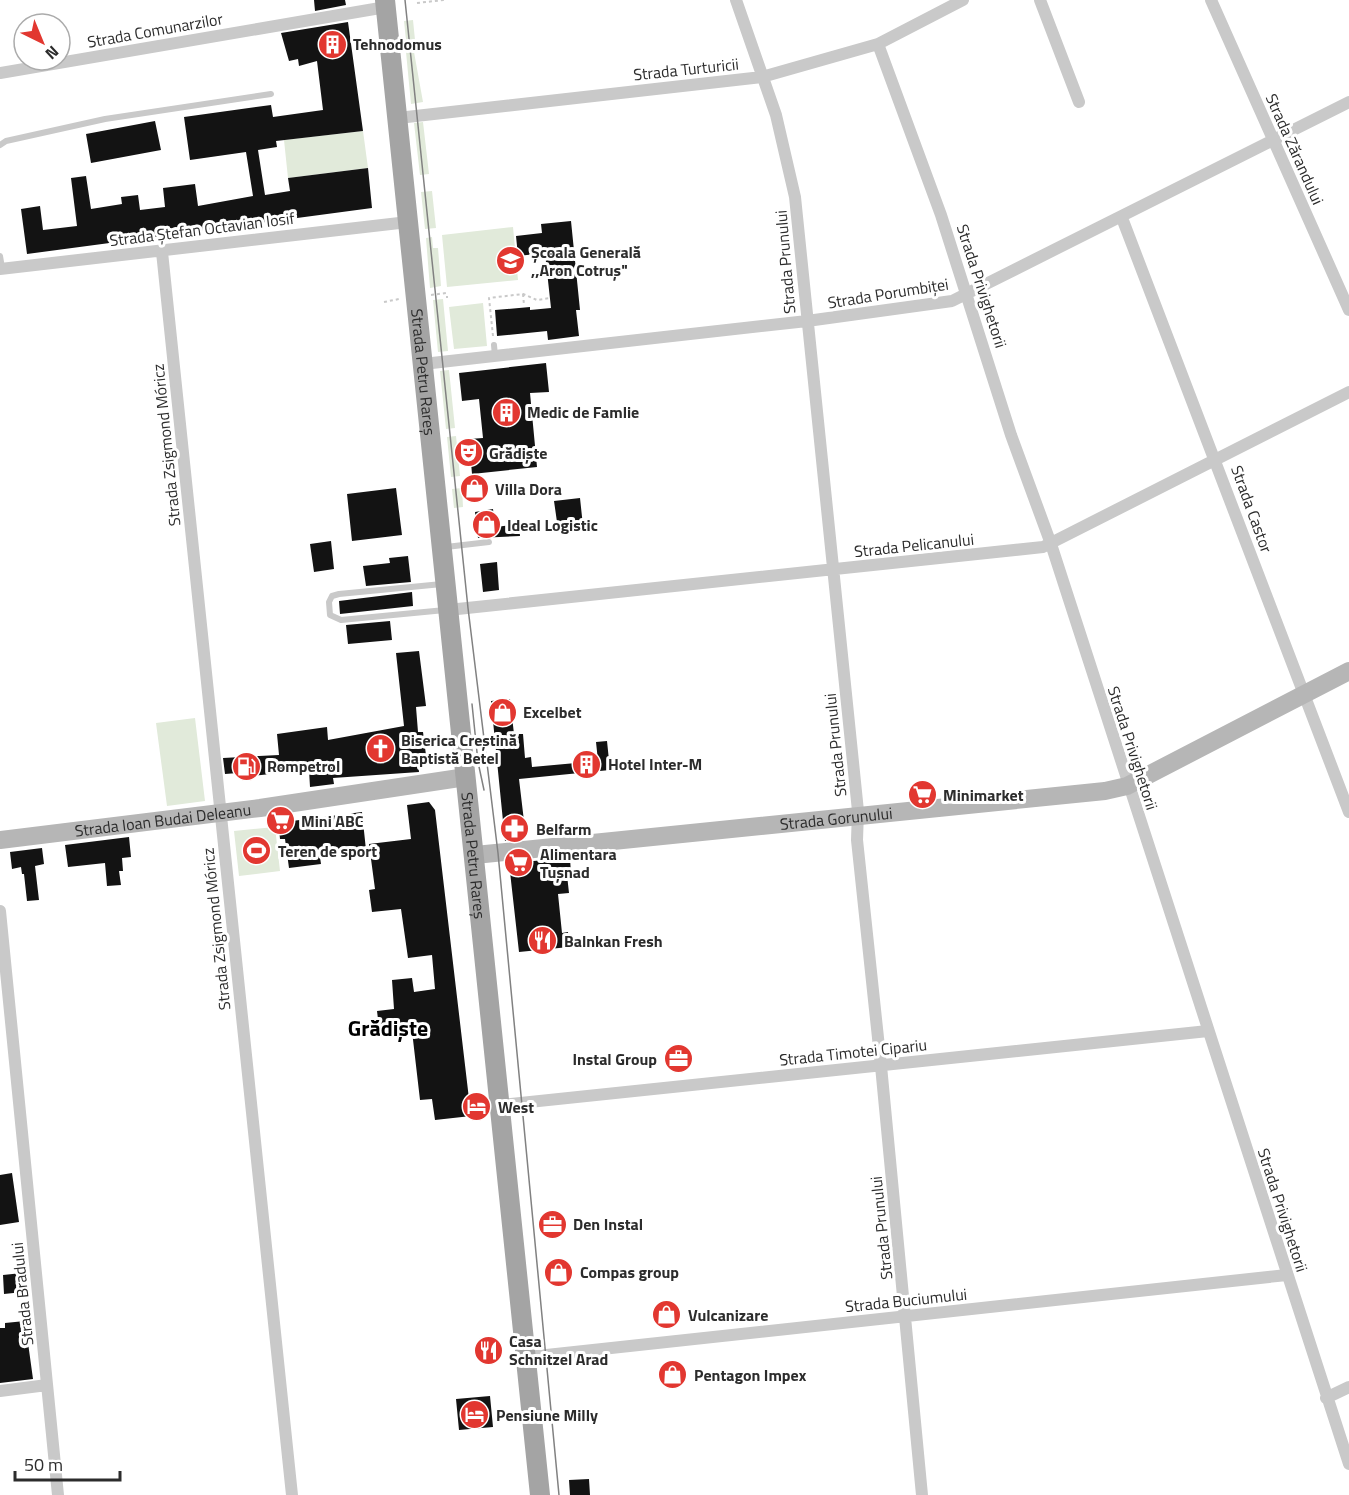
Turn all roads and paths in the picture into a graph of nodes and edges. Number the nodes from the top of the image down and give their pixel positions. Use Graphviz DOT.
graph roads {
  1 [pos="444,0"];
  2 [pos="736,0"];
  3 [pos="963,0"];
  4 [pos="1040,0"];
  5 [pos="1211,0"];
  6 [pos="386,3"];
  7 [pos="417,3"];
  8 [pos="878,44"];
  9 [pos="0,73"];
  10 [pos="762,77"];
  11 [pos="271,94"];
  12 [pos="1079,102"];
  13 [pos="1349,102"];
  14 [pos="398,118"];
  15 [pos="1273,141"];
  16 [pos="0,145"];
  17 [pos="1122,218"];
  18 [pos="408,222"];
  19 [pos="162,252"];
  20 [pos="1,265"];
  21 [pos="523,294"];
  22 [pos="969,295"];
  23 [pos="428,296"];
  24 [pos="447,296"];
  25 [pos="404,298"];
  26 [pos="550,298"];
  27 [pos="384,302"];
  28 [pos="524,305"];
  29 [pos="1349,310"];
  30 [pos="807,321"];
  31 [pos="495,350"];
  32 [pos="423,364"];
  33 [pos="1349,392"];
  34 [pos="1216,461"];
  35 [pos="489,542"];
  36 [pos="1051,544"];
  37 [pos="442,548"];
  38 [pos="832,571"];
  39 [pos="446,583"];
  40 [pos="448,610"];
  41 [pos="1349,671"];
  42 [pos="1304,694"];
  43 [pos="492,760"];
  44 [pos="470,770"];
  45 [pos="1127,786"];
  46 [pos="221,813"];
  47 [pos="1349,813"];
  48 [pos="858,818"];
  49 [pos="0,840"];
  50 [pos="475,855"];
  51 [pos="0,912"];
  52 [pos="1208,1031"];
  53 [pos="881,1066"];
  54 [pos="501,1105"];
  55 [pos="1287,1275"];
  56 [pos="906,1317"];
  57 [pos="528,1357"];
  58 [pos="47,1385"];
  59 [pos="1349,1387"];
  60 [pos="0,1391"];
  61 [pos="1326,1398"];
  62 [pos="1349,1464"];
  63 [pos="58,1495"];
  64 [pos="292,1495"];
  65 [pos="540,1495"];
  66 [pos="922,1495"];
  1 -- 7 [label="path"];
  2 -- 10 [label="street, Strada Prunului"];
  3 -- 8 [label="street, Strada Turturicii"];
  4 -- 12 [label="street"];
  5 -- 15 [label="street, Strada Zărandului"];
  6 -- 9 [label="street, Strada Comunarzilor"];
  6 -- 14 [label="main road, Strada Petru Rareș"];
  8 -- 10 [label="street, Strada Turturicii"];
  8 -- 22 [label="street, Strada Privighetorii"];
  10 -- 14 [label="street, Strada Turturicii"];
  10 -- 30 [label="street, Strada Prunului"];
  11 -- 16 [label="lane"];
  13 -- 15 [label="street, Strada Porumbiței"];
  14 -- 18 [label="main road, Strada Petru Rareș"];
  15 -- 17 [label="street, Strada Porumbiței"];
  15 -- 29 [label="street, Strada Zărandului"];
  17 -- 22 [label="street, Strada Porumbiței"];
  17 -- 34 [label="street, Strada Castor"];
  18 -- 19 [label="street, Strada Ștefan Octavian Iosif"];
  18 -- 32 [label="main road, Strada Petru Rareș"];
  19 -- 20 [label="street, Strada Ștefan Octavian Iosif"];
  19 -- 46 [label="street, Strada Zsigmond Móricz"];
  21 -- 26 [label="path"];
  21 -- 28 [label="path"];
  21 -- 31 [label="path"];
  22 -- 30 [label="street, Strada Porumbiței"];
  22 -- 36 [label="street, Strada Privighetorii"];
  23 -- 24 [label="path"];
  25 -- 27 [label="path"];
  30 -- 31 [label="street, Strada Porumbiței"];
  30 -- 38 [label="street, Strada Prunului"];
  31 -- 32 [label="street, Strada Porumbiței"];
  32 -- 37 [label="main road, Strada Petru Rareș"];
  33 -- 34 [label="street, Strada Pelicanului"];
  34 -- 36 [label="street, Strada Pelicanului"];
  34 -- 42 [label="street, Strada Castor"];
  35 -- 37 [label="lane"];
  36 -- 38 [label="street, Strada Pelicanului"];
  36 -- 45 [label="street, Strada Privighetorii"];
  37 -- 39 [label="main road, Strada Petru Rareș"];
  38 -- 40 [label="street, Strada Pelicanului"];
  38 -- 48 [label="street, Strada Prunului"];
  39 -- 40 [label="main road, Strada Petru Rareș"];
  39 -- 40 [label="lane"];
  40 -- 44 [label="main road, Strada Petru Rareș"];
  41 -- 42 [label="street, Strada Gorunului"];
  42 -- 45 [label="street, Strada Gorunului"];
  42 -- 47 [label="street, Strada Castor"];
  43 -- 44 [label="path"];
  44 -- 46 [label="street, Strada Ioan Budai Deleanu"];
  44 -- 50 [label="main road, Strada Petru Rareș"];
  45 -- 48 [label="street, Strada Gorunului"];
  45 -- 52 [label="street, Strada Privighetorii"];
  46 -- 49 [label="street, Strada Ioan Budai Deleanu"];
  46 -- 64 [label="street, Strada Zsigmond Móricz"];
  48 -- 50 [label="street, Strada Gorunului"];
  48 -- 53 [label="street, Strada Prunului"];
  50 -- 54 [label="main road, Strada Petru Rareș"];
  51 -- 58 [label="street, Strada Bradului"];
  52 -- 53 [label="street, Strada Timotei Cipariu"];
  52 -- 55 [label="street, Strada Privighetorii"];
  53 -- 54 [label="street, Strada Timotei Cipariu"];
  53 -- 56 [label="street, Strada Prunului"];
  54 -- 57 [label="main road, Strada Petru Rareș"];
  55 -- 56 [label="street, Strada Buciumului"];
  55 -- 61 [label="street, Strada Privighetorii"];
  56 -- 57 [label="street, Strada Buciumului"];
  56 -- 66 [label="street, Strada Prunului"];
  57 -- 65 [label="main road, Strada Petru Rareș"];
  58 -- 60 [label="street"];
  58 -- 63 [label="street, Strada Bradului"];
  59 -- 61 [label="street"];
  61 -- 62 [label="street, Strada Privighetorii"];
}
